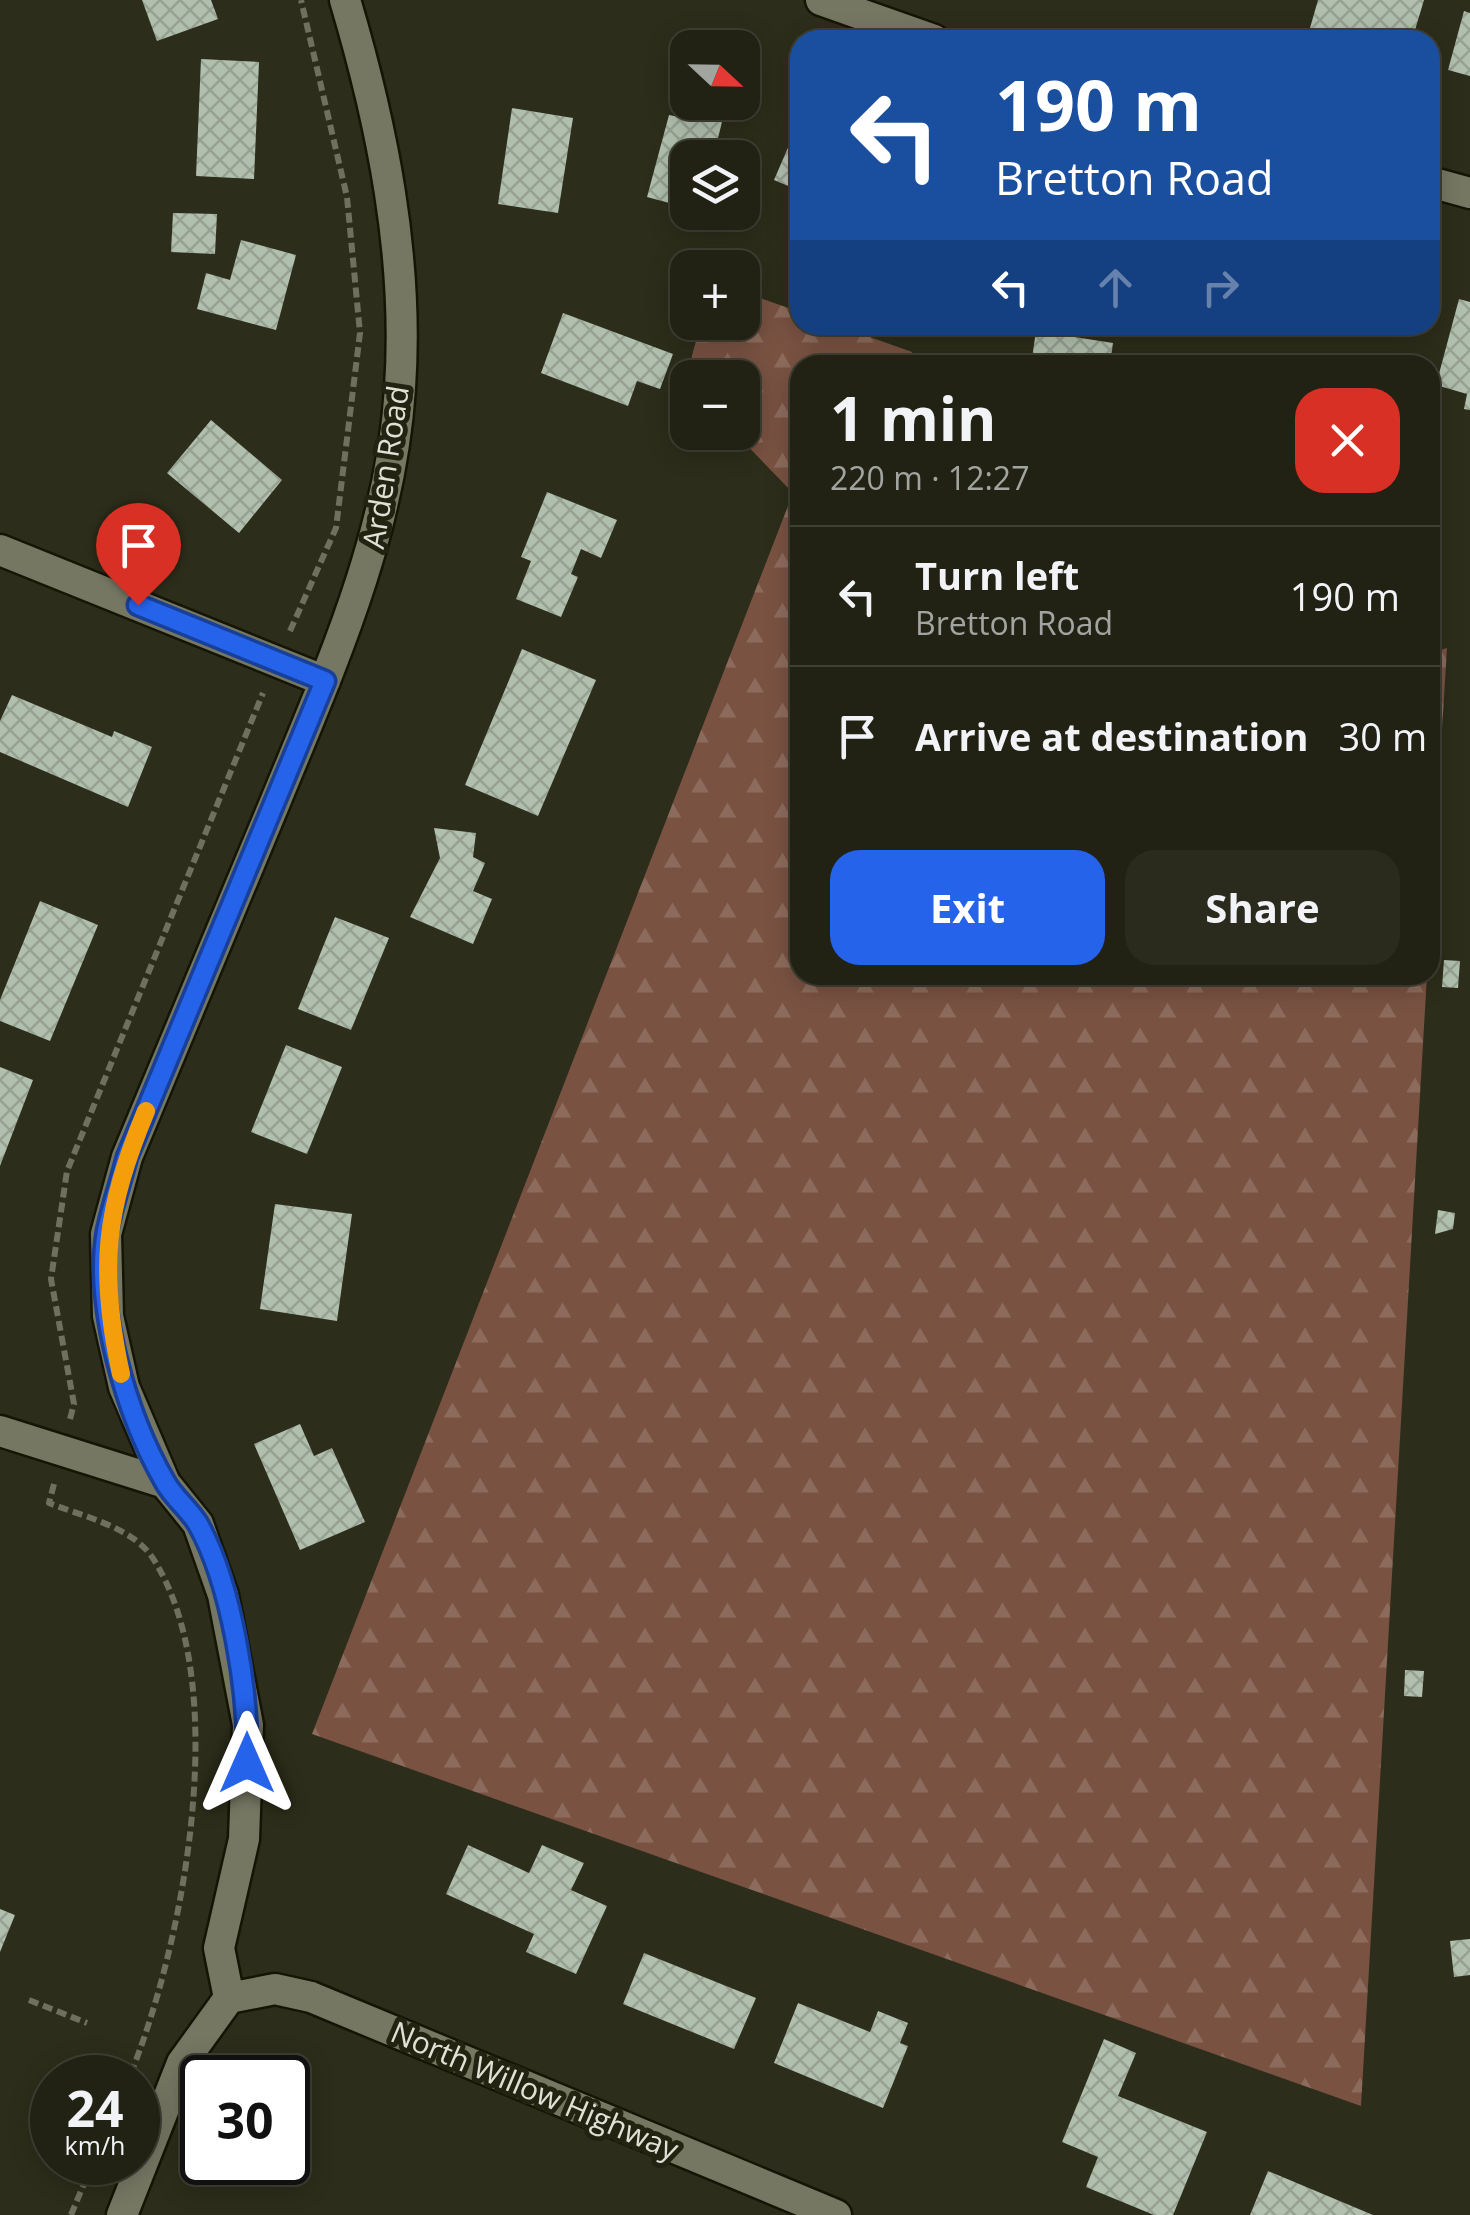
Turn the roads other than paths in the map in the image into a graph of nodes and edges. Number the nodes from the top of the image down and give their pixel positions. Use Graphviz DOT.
graph roads {
  1 [pos="345,0"];
  2 [pos="820,0"];
  3 [pos="906,30"];
  4 [pos="1440,185"];
  5 [pos="1470,193"];
  6 [pos="0,550"];
  7 [pos="325,681"];
  8 [pos="0,1431"];
  9 [pos="165,1483"];
  10 [pos="229,1998"];
  11 [pos="122,2215"];
  12 [pos="836,2215"];
  1 -- 7 [label="street, Arden Road"];
  2 -- 3 [label="street"];
  4 -- 5 [label="street"];
  6 -- 7 [label="street"];
  7 -- 9 [label="street, Arden Road"];
  8 -- 9 [label="street"];
  9 -- 10 [label="street, Arden Road"];
  10 -- 11 [label="street"];
  10 -- 12 [label="street, North Willow Highway"];
}
